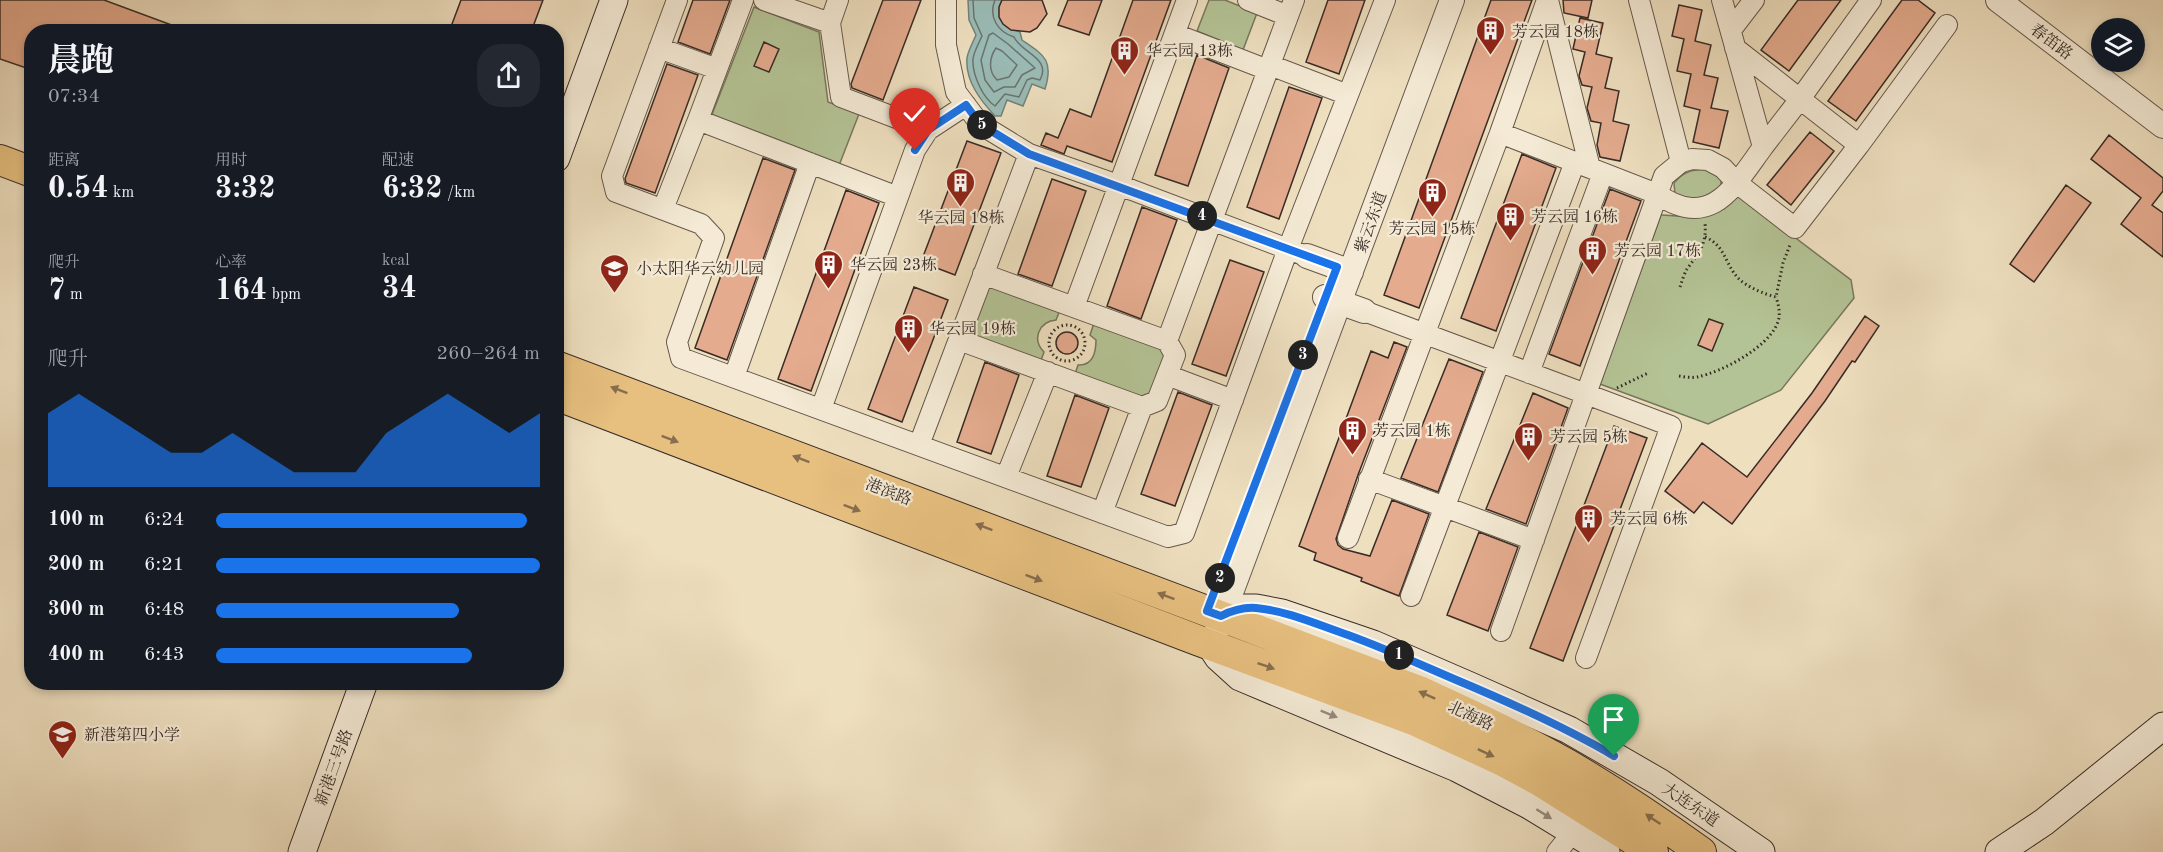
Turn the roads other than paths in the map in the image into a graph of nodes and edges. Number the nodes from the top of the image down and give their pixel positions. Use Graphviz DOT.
graph roads {
  1 [pos="598,0"];
  2 [pos="614,0"];
  3 [pos="676,0"];
  4 [pos="743,0"];
  5 [pos="764,0"];
  6 [pos="838,0"];
  7 [pos="946,0"];
  8 [pos="1187,0"];
  9 [pos="1248,0"];
  10 [pos="1384,0"];
  11 [pos="1438,0"];
  12 [pos="1452,0"];
  13 [pos="1548,0"];
  14 [pos="1639,0"];
  15 [pos="1722,0"];
  16 [pos="1754,0"];
  17 [pos="1871,0"];
  18 [pos="1998,0"];
  19 [pos="2025,0"];
  20 [pos="1291,8"];
  21 [pos="830,23"];
  22 [pos="1947,25"];
  23 [pos="1175,34"];
  24 [pos="1733,39"];
  25 [pos="659,48"];
  26 [pos="2091,51"];
  27 [pos="1269,67"];
  28 [pos="717,69"];
  29 [pos="2119,72"];
  30 [pos="564,91"];
  31 [pos="1348,95"];
  32 [pos="1800,99"];
  33 [pos="966,105"];
  34 [pos="2163,106"];
  35 [pos="698,120"];
  36 [pos="2163,126"];
  37 [pos="928,130"];
  38 [pos="1500,132"];
  39 [pos="564,136"];
  40 [pos="1859,145"];
  41 [pos="1762,147"];
  42 [pos="1029,154"];
  43 [pos="0,160"];
  44 [pos="1681,162"];
  45 [pos="810,163"];
  46 [pos="1589,168"];
  47 [pos="24,169"];
  48 [pos="0,180"];
  49 [pos="1737,183"];
  50 [pos="1119,186"];
  51 [pos="24,189"];
  52 [pos="1657,194"];
  53 [pos="898,197"];
  54 [pos="663,210"];
  55 [pos="1211,220"];
  56 [pos="1298,252"];
  57 [pos="1344,269"];
  58 [pos="983,274"];
  59 [pos="1332,300"];
  60 [pos="1074,307"];
  61 [pos="1364,311"];
  62 [pos="1423,333"];
  63 [pos="958,340"];
  64 [pos="1167,341"];
  65 [pos="1500,362"];
  66 [pos="564,369"];
  67 [pos="1048,372"];
  68 [pos="1529,373"];
  69 [pos="1167,375"];
  70 [pos="734,377"];
  71 [pos="1586,394"];
  72 [pos="564,398"];
  73 [pos="1233,400"];
  74 [pos="1142,407"];
  75 [pos="821,410"];
  76 [pos="919,445"];
  77 [pos="1006,477"];
  78 [pos="1369,479"];
  79 [pos="1444,507"];
  80 [pos="1102,513"];
  81 [pos="1348,538"];
  82 [pos="1534,540"];
  83 [pos="1411,596"];
  84 [pos="1214,614"];
  85 [pos="1501,632"];
  86 [pos="1204,643"];
  87 [pos="1586,658"];
  88 [pos="345,690"];
  89 [pos="361,690"];
  90 [pos="2163,726"];
  91 [pos="2163,746"];
  92 [pos="1565,842"];
  93 [pos="287,852"];
  94 [pos="302,852"];
  95 [pos="1606,852"];
  96 [pos="1653,852"];
  97 [pos="1701,852"];
  98 [pos="1761,852"];
  99 [pos="1999,852"];
  100 [pos="2033,852"];
  1 -- 30 [label="main road"];
  2 -- 39 [label="main road"];
  3 -- 25 [label="street"];
  4 -- 28 [label="street"];
  5 -- 21 [label="street"];
  6 -- 21 [label="street"];
  7 -- 33 [label="street"];
  8 -- 23 [label="street"];
  9 -- 20 [label="street"];
  10 -- 31 [label="street"];
  11 -- 57 [label="street, 紫云东道"];
  12 -- 57 [label="street, 紫云东道"];
  13 -- 38 [label="street"];
  13 -- 46 [label="street"];
  14 -- 44 [label="street"];
  15 -- 24 [label="street"];
  16 -- 24 [label="street"];
  17 -- 32 [label="street"];
  18 -- 36 [label="street, 春笛路"];
  19 -- 26 [label="street, 春笛路"];
  20 -- 27 [label="street"];
  21 -- 37 [label="street"];
  22 -- 40 [label="street"];
  23 -- 27 [label="street"];
  23 -- 50 [label="street"];
  24 -- 32 [label="street"];
  24 -- 41 [label="street"];
  25 -- 28 [label="street"];
  25 -- 54 [label="street"];
  27 -- 31 [label="street"];
  27 -- 55 [label="street"];
  28 -- 35 [label="street"];
  29 -- 34 [label="street, 春笛路"];
  31 -- 56 [label="street"];
  32 -- 40 [label="street"];
  32 -- 41 [label="street"];
  33 -- 37 [label="street"];
  33 -- 42 [label="street"];
  35 -- 45 [label="street"];
  35 -- 54 [label="street"];
  37 -- 53 [label="street"];
  38 -- 46 [label="street"];
  38 -- 62 [label="street"];
  40 -- 49 [label="street"];
  41 -- 49 [label="street"];
  42 -- 50 [label="street"];
  42 -- 58 [label="street"];
  43 -- 47 [label="main road"];
  44 -- 49 [label="street"];
  44 -- 52 [label="street"];
  45 -- 53 [label="street"];
  45 -- 70 [label="street"];
  46 -- 52 [label="street"];
  46 -- 65 [label="street"];
  46 -- 68 [label="street"];
  48 -- 51 [label="main road"];
  49 -- 52 [label="street"];
  50 -- 55 [label="street"];
  50 -- 60 [label="street"];
  52 -- 71 [label="street"];
  53 -- 75 [label="street"];
  54 -- 70 [label="street"];
  55 -- 56 [label="street"];
  55 -- 64 [label="street"];
  56 -- 57 [label="street"];
  56 -- 73 [label="street"];
  57 -- 59 [label="street, 紫云东道"];
  58 -- 60 [label="street"];
  58 -- 63 [label="street"];
  59 -- 61 [label="street"];
  59 -- 84 [label="street, 紫云东道"];
  60 -- 64 [label="street"];
  61 -- 62 [label="street"];
  62 -- 65 [label="street"];
  62 -- 78 [label="street"];
  63 -- 67 [label="street"];
  63 -- 76 [label="street"];
  64 -- 69 [label="street"];
  65 -- 68 [label="street"];
  65 -- 79 [label="street"];
  84 -- 66 [label="main road, 港滨路, one-way"];
  67 -- 74 [label="street"];
  67 -- 77 [label="street"];
  68 -- 71 [label="street"];
  69 -- 73 [label="street"];
  69 -- 74 [label="street"];
  70 -- 75 [label="street"];
  71 -- 82 [label="street"];
  71 -- 87 [label="street"];
  72 -- 86 [label="main road, 港滨路, one-way"];
  73 -- 80 [label="street"];
  74 -- 80 [label="street"];
  75 -- 76 [label="street"];
  76 -- 77 [label="street"];
  77 -- 80 [label="street"];
  78 -- 79 [label="street"];
  78 -- 81 [label="street"];
  79 -- 82 [label="street"];
  79 -- 83 [label="street"];
  82 -- 85 [label="street"];
  84 -- 86 [label="street, 紫云东道"];
  97 -- 84 [label="main road, 北海路, one-way"];
  84 -- 98 [label="main road, 大连东道"];
  86 -- 92 [label="main road, one-way"];
  86 -- 96 [label="main road, 北海路, one-way"];
  88 -- 93 [label="main road, 新港三号路"];
  89 -- 94 [label="main road, 新港三号路"];
  90 -- 99 [label="main road"];
  91 -- 100 [label="main road"];
  92 -- 95 [label="main road"];
}
